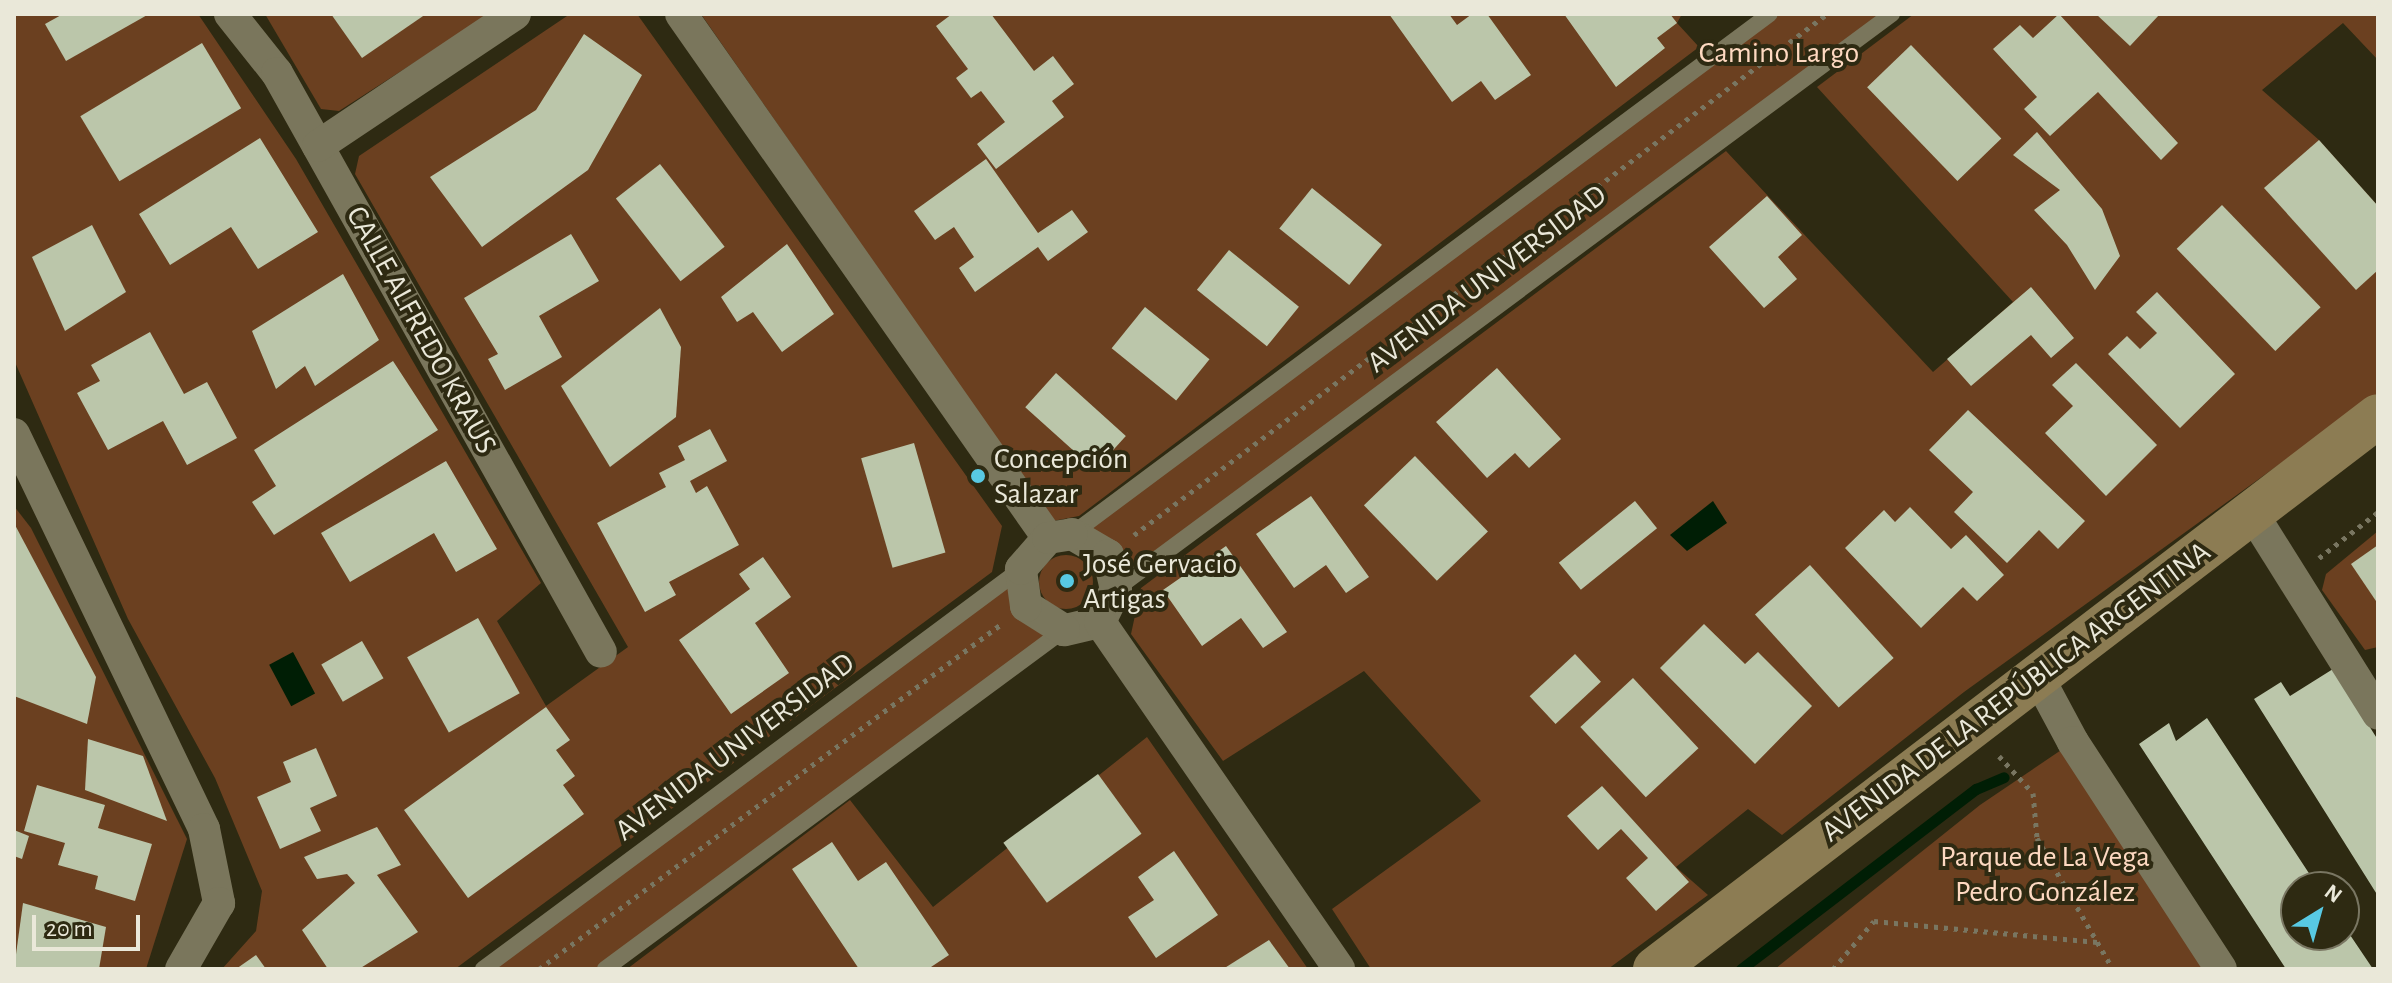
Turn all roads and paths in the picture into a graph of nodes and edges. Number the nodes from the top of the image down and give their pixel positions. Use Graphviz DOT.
graph roads {
  1 [pos="230,14"];
  2 [pos="515,14"];
  3 [pos="681,14"];
  4 [pos="1770,14"];
  5 [pos="1827,14"];
  6 [pos="1892,14"];
  7 [pos="318,146"];
  8 [pos="2378,416"];
  9 [pos="14,434"];
  10 [pos="2378,512"];
  11 [pos="2252,513"];
  12 [pos="1060,536"];
  13 [pos="1108,555"];
  14 [pos="1021,569"];
  15 [pos="1116,589"];
  16 [pos="2299,589"];
  17 [pos="1026,606"];
  18 [pos="1100,622"];
  19 [pos="1064,630"];
  20 [pos="601,652"];
  21 [pos="2036,673"];
  22 [pos="2378,714"];
  23 [pos="1971,724"];
  24 [pos="2098,942"];
  25 [pos="181,969"];
  26 [pos="483,969"];
  27 [pos="539,969"];
  28 [pos="605,969"];
  29 [pos="1339,969"];
  30 [pos="1655,969"];
  31 [pos="1833,969"];
  32 [pos="2113,969"];
  33 [pos="2221,969"];
  1 -- 7 [label="street, CALLE ALFREDO KRAUS"];
  2 -- 7 [label="street"];
  3 -- 12 [label="street"];
  4 -- 12 [label="lane, AVENIDA UNIVERSIDAD"];
  5 -- 13 [label="path"];
  6 -- 15 [label="lane, AVENIDA UNIVERSIDAD"];
  7 -- 20 [label="street, CALLE ALFREDO KRAUS"];
  8 -- 11 [label="street, AVENIDA DE LA REPÚBLICA ARGENTINA"];
  9 -- 25 [label="street"];
  10 -- 16 [label="path"];
  11 -- 16 [label="street"];
  11 -- 21 [label="street, AVENIDA DE LA REPÚBLICA ARGENTINA"];
  12 -- 13 [label="street"];
  12 -- 14 [label="street"];
  13 -- 15 [label="street"];
  14 -- 17 [label="street"];
  14 -- 26 [label="lane, AVENIDA UNIVERSIDAD"];
  15 -- 18 [label="street"];
  16 -- 22 [label="street"];
  17 -- 19 [label="street"];
  17 -- 27 [label="path"];
  18 -- 19 [label="street"];
  18 -- 29 [label="street"];
  19 -- 28 [label="lane"];
  21 -- 23 [label="street, AVENIDA DE LA REPÚBLICA ARGENTINA"];
  21 -- 33 [label="street"];
  23 -- 24 [label="path"];
  23 -- 30 [label="street, AVENIDA DE LA REPÚBLICA ARGENTINA"];
  24 -- 31 [label="path"];
  24 -- 32 [label="path"];
}
